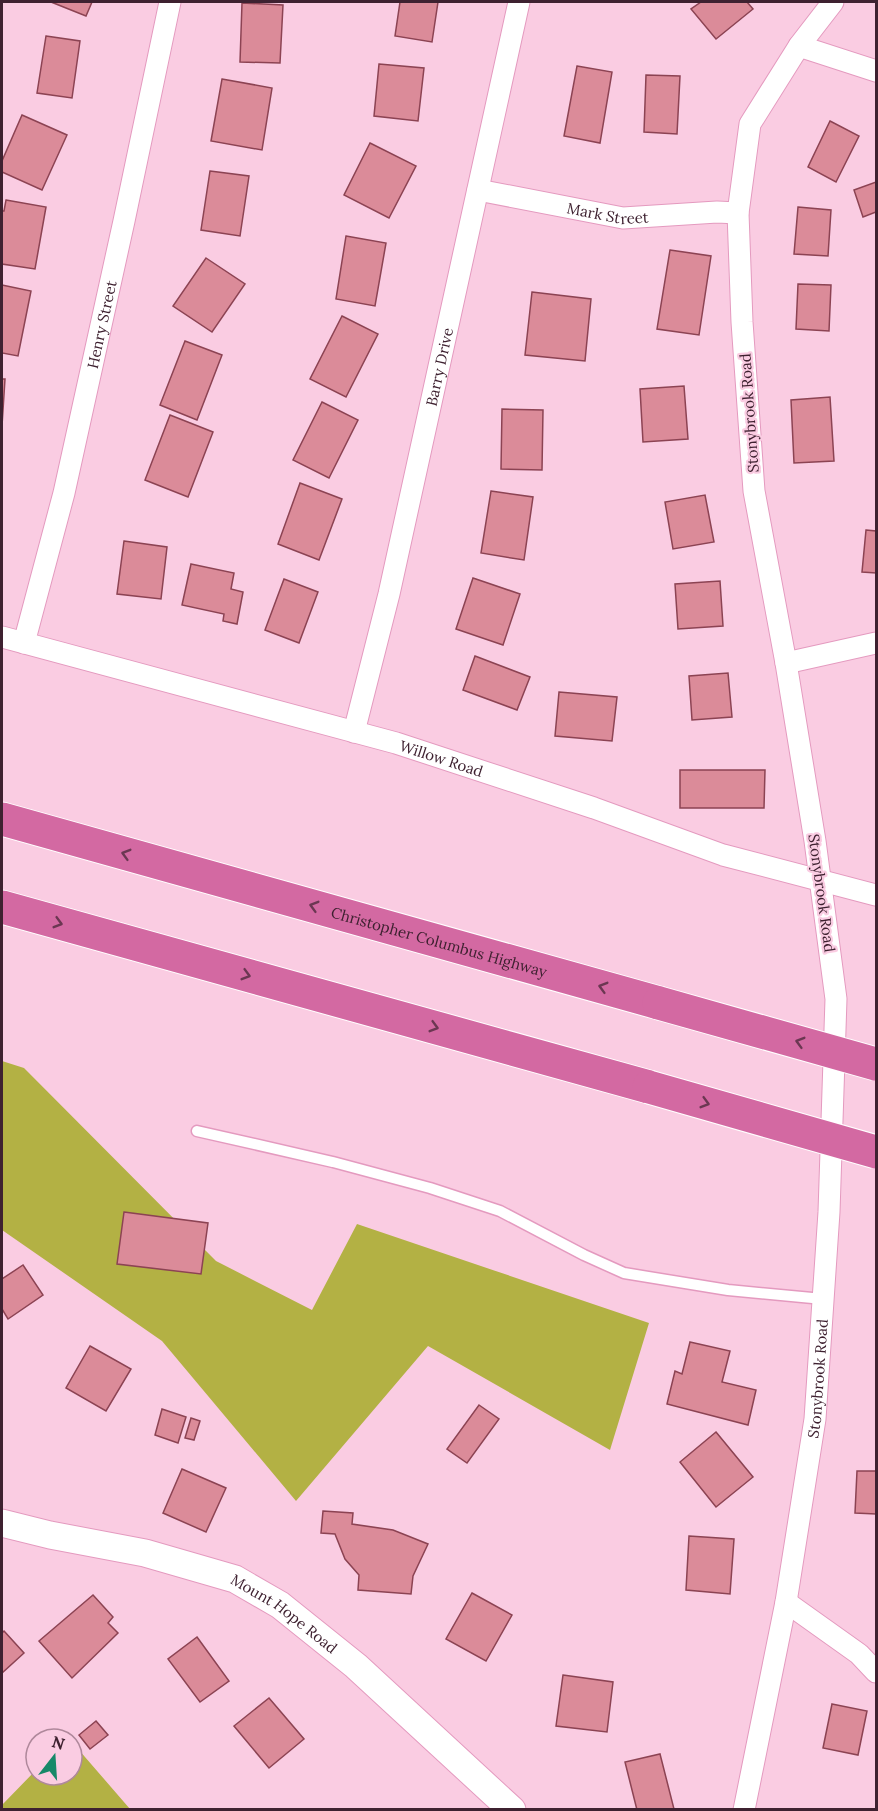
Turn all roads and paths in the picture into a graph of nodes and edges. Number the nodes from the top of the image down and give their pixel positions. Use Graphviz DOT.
graph roads {
  1 [pos="170,2"];
  2 [pos="519,2"];
  3 [pos="832,2"];
  4 [pos="799,46"];
  5 [pos="876,71"];
  6 [pos="478,190"];
  7 [pos="738,213"];
  8 [pos="2,637"];
  9 [pos="24,643"];
  10 [pos="876,643"];
  11 [pos="786,663"];
  12 [pos="354,732"];
  13 [pos="2,819"];
  14 [pos="820,880"];
  15 [pos="876,895"];
  16 [pos="2,907"];
  17 [pos="876,1064"];
  18 [pos="197,1131"];
  19 [pos="876,1152"];
  20 [pos="823,1299"];
  21 [pos="2,1523"];
  22 [pos="786,1602"];
  23 [pos="876,1672"];
  24 [pos="512,1809"];
  25 [pos="744,1809"];
  1 -- 9 [label="street, Henry Street"];
  2 -- 6 [label="street, Barry Drive"];
  3 -- 4 [label="street, Stonybrook Road"];
  4 -- 5 [label="street"];
  4 -- 7 [label="street, Stonybrook Road"];
  6 -- 7 [label="street, Mark Street"];
  6 -- 12 [label="street, Barry Drive"];
  7 -- 11 [label="street, Stonybrook Road"];
  8 -- 9 [label="street, Willow Road"];
  9 -- 12 [label="street, Willow Road"];
  10 -- 11 [label="street"];
  11 -- 14 [label="street, Stonybrook Road"];
  12 -- 14 [label="street, Willow Road"];
  17 -- 13 [label="highway, Christopher Columbus Highway, one-way, bridge"];
  14 -- 15 [label="street, Willow Road"];
  14 -- 20 [label="street, Stonybrook Road"];
  16 -- 19 [label="highway, one-way, bridge"];
  18 -- 20 [label="lane"];
  20 -- 22 [label="street, Stonybrook Road"];
  21 -- 24 [label="street, Mount Hope Road"];
  22 -- 23 [label="street"];
  22 -- 25 [label="street, Stonybrook Road"];
}
